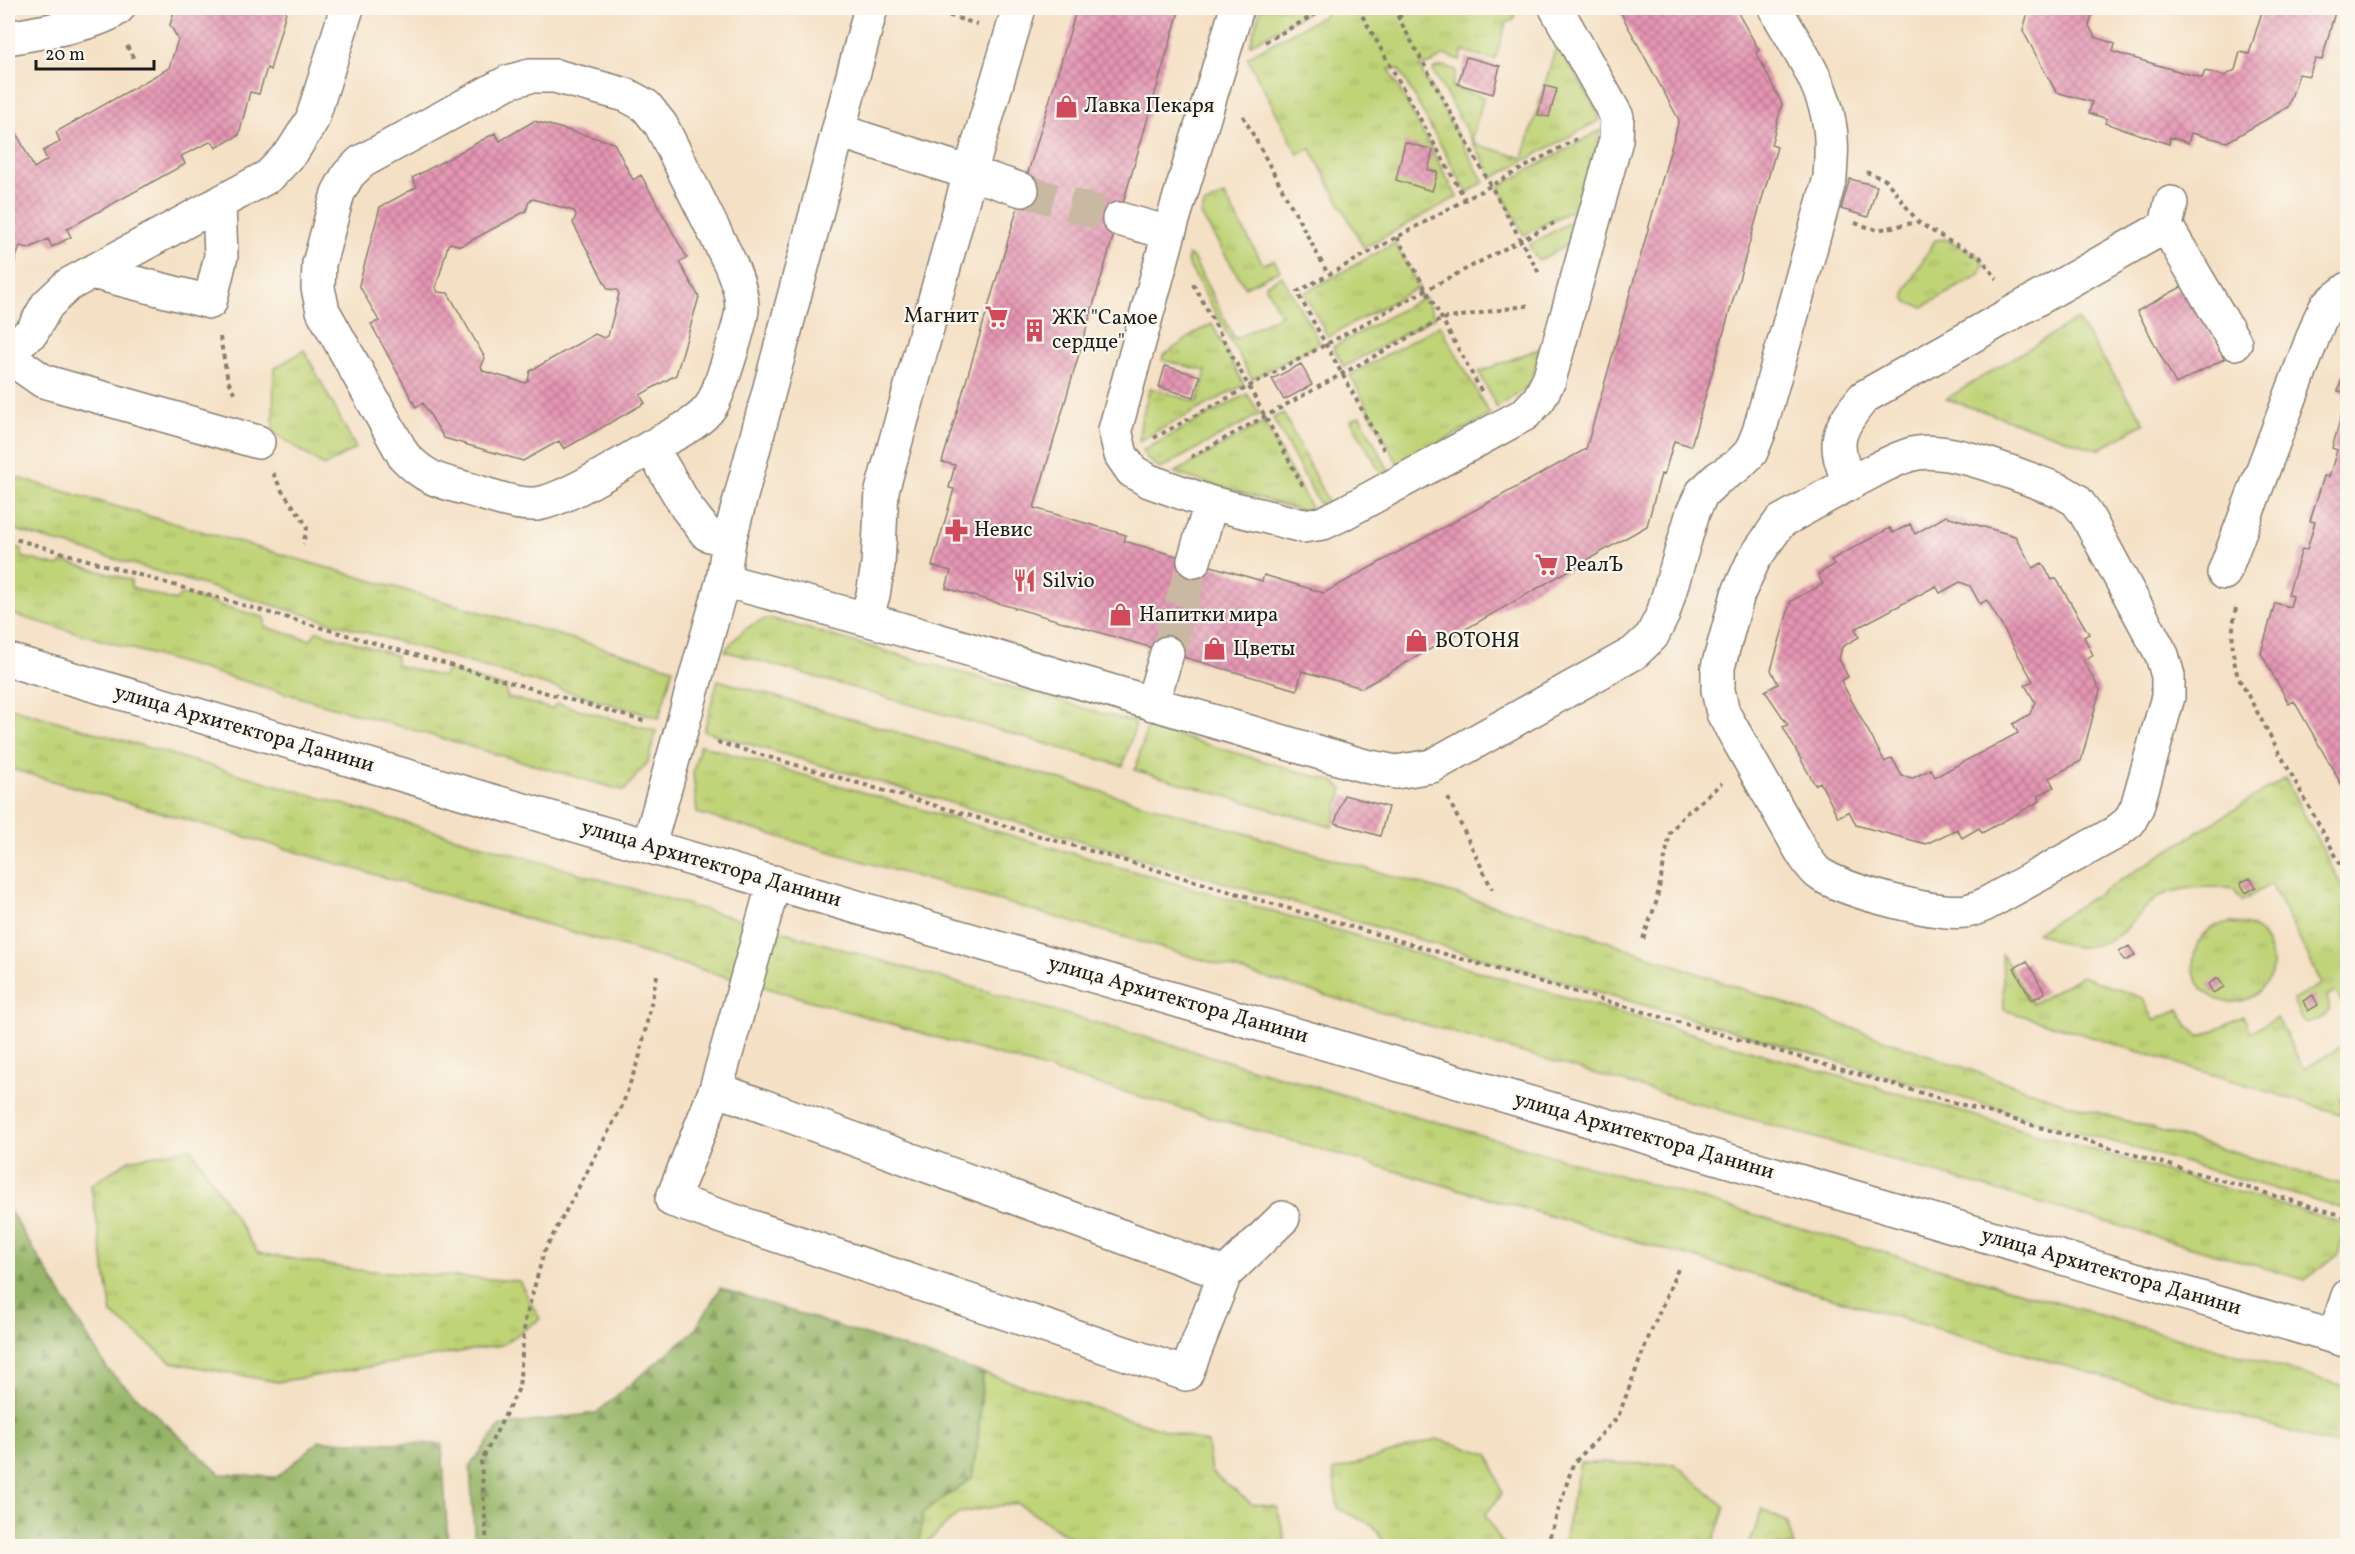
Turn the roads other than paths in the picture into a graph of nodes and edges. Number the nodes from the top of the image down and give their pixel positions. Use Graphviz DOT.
graph roads {
  1 [pos="118,8"];
  2 [pos="347,8"];
  3 [pos="871,8"];
  4 [pos="1237,8"];
  5 [pos="1556,8"];
  6 [pos="1775,8"];
  7 [pos="1015,21"];
  8 [pos="8,38"];
  9 [pos="839,131"];
  10 [pos="970,173"];
  11 [pos="1022,190"];
  12 [pos="219,204"];
  13 [pos="1119,219"];
  14 [pos="1169,233"];
  15 [pos="92,272"];
  16 [pos="2348,289"];
  17 [pos="2235,343"];
  18 [pos="8,350"];
  19 [pos="258,442"];
  20 [pos="651,447"];
  21 [pos="1850,483"];
  22 [pos="1211,503"];
  23 [pos="729,542"];
  24 [pos="1194,561"];
  25 [pos="2224,573"];
  26 [pos="723,580"];
  27 [pos="866,619"];
  28 [pos="1167,653"];
  29 [pos="8,660"];
  30 [pos="1152,704"];
  31 [pos="648,845"];
  32 [pos="774,882"];
  33 [pos="716,1089"];
  34 [pos="1283,1218"];
  35 [pos="1225,1275"];
  36 [pos="2348,1296"];
  37 [pos="2341,1339"];
  1 -- 8 [label="street"];
  2 -- 12 [label="street"];
  3 -- 9 [label="street"];
  4 -- 14 [label="street"];
  5 -- 22 [label="street"];
  6 -- 30 [label="street"];
  7 -- 10 [label="street"];
  9 -- 10 [label="street"];
  9 -- 23 [label="street"];
  10 -- 11 [label="street"];
  10 -- 27 [label="street"];
  12 -- 15 [label="street"];
  12 -- 15 [label="street"];
  13 -- 14 [label="street"];
  14 -- 22 [label="street"];
  15 -- 18 [label="street"];
  16 -- 25 [label="street"];
  17 -- 21 [label="street"];
  18 -- 19 [label="street"];
  20 -- 20 [label="street"];
  20 -- 23 [label="street"];
  21 -- 21 [label="street"];
  22 -- 24 [label="street"];
  23 -- 26 [label="street"];
  26 -- 27 [label="street"];
  26 -- 31 [label="street"];
  27 -- 30 [label="street"];
  28 -- 30 [label="street"];
  29 -- 31 [label="street, улица Архитектора Данини"];
  31 -- 32 [label="street, улица Архитектора Данини"];
  32 -- 33 [label="street"];
  32 -- 37 [label="street, улица Архитектора Данини"];
  33 -- 35 [label="street"];
  33 -- 35 [label="street"];
  34 -- 35 [label="street"];
  36 -- 37 [label="street"];
}
